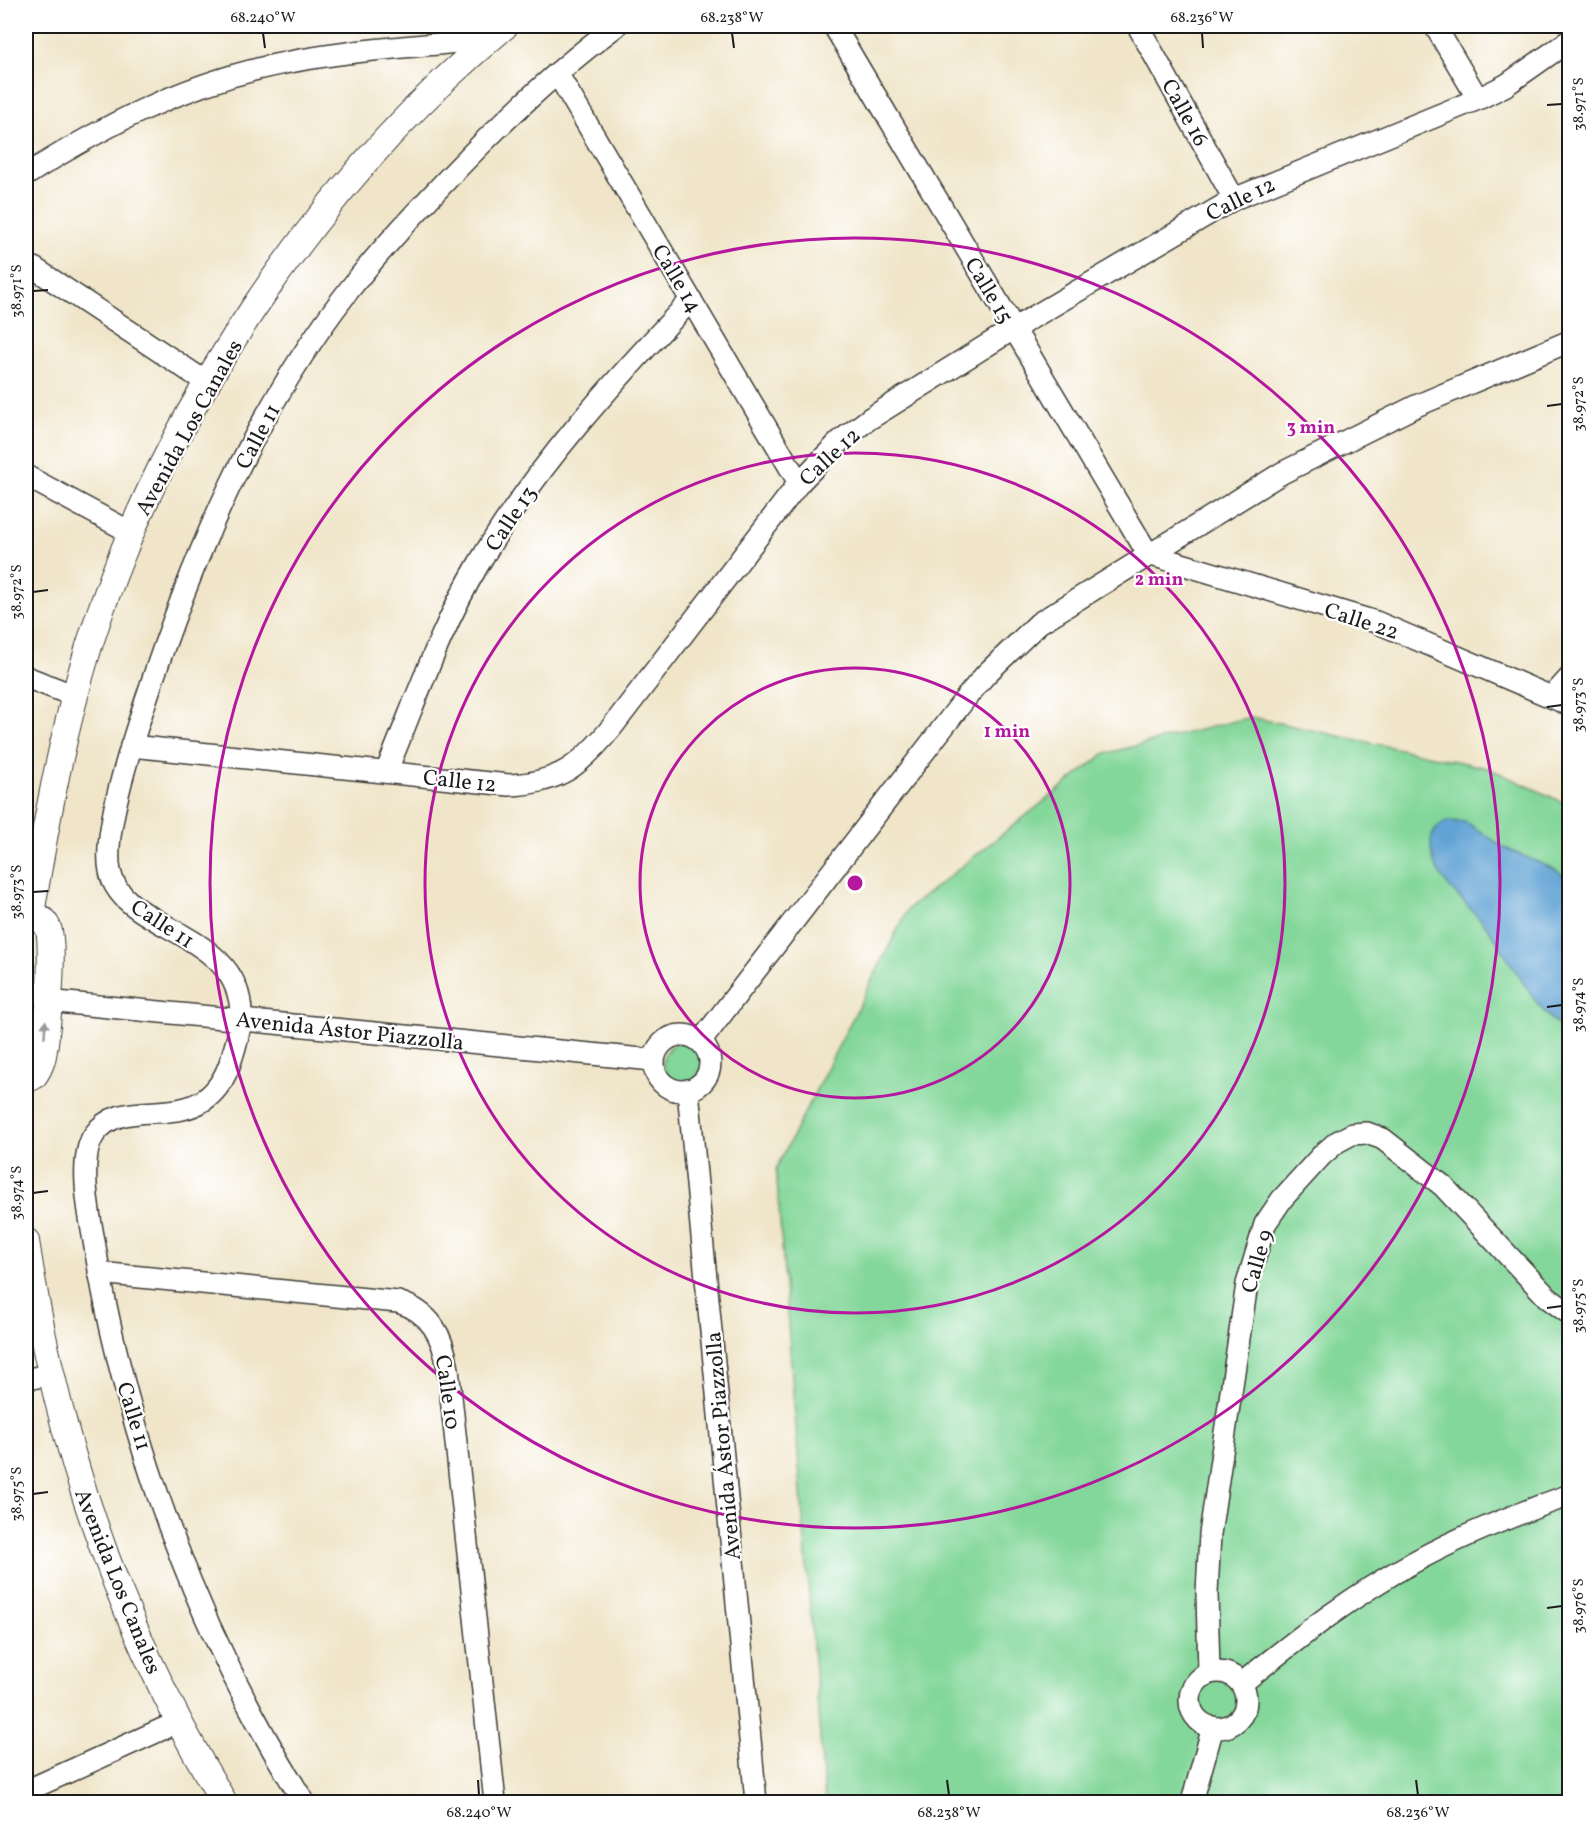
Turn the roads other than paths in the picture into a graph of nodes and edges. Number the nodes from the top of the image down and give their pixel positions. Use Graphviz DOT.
graph roads {
  1 [pos="616,26"];
  2 [pos="834,26"];
  3 [pos="1138,26"];
  4 [pos="1435,26"];
  5 [pos="497,32"];
  6 [pos="1569,40"];
  7 [pos="556,73"];
  8 [pos="1478,99"];
  9 [pos="26,175"];
  10 [pos="1234,199"];
  11 [pos="34,268"];
  12 [pos="691,300"];
  13 [pos="1013,328"];
  14 [pos="1569,341"];
  15 [pos="208,384"];
  16 [pos="26,476"];
  17 [pos="799,483"];
  18 [pos="132,532"];
  19 [pos="1148,554"];
  20 [pos="26,677"];
  21 [pos="1569,677"];
  22 [pos="75,696"];
  23 [pos="1561,701"];
  24 [pos="130,746"];
  25 [pos="386,772"];
  26 [pos="32,860"];
  27 [pos="28,914"];
  28 [pos="47,1000"];
  29 [pos="241,1020"];
  30 [pos="701,1041"];
  31 [pos="653,1060"];
  32 [pos="26,1080"];
  33 [pos="688,1090"];
  34 [pos="26,1241"];
  35 [pos="99,1273"];
  36 [pos="1569,1314"];
  37 [pos="51,1375"];
  38 [pos="26,1379"];
  39 [pos="1569,1495"];
  40 [pos="1209,1673"];
  41 [pos="1242,1683"];
  42 [pos="178,1722"];
  43 [pos="1213,1727"];
  44 [pos="26,1791"];
  45 [pos="224,1803"];
  46 [pos="304,1803"];
  47 [pos="495,1803"];
  48 [pos="756,1803"];
  49 [pos="1192,1803"];
  1 -- 7 [label="street, Calle 11"];
  2 -- 13 [label="street, Calle 15"];
  3 -- 10 [label="street, Calle 16"];
  4 -- 8 [label="street"];
  5 -- 9 [label="street"];
  5 -- 15 [label="main road, Avenida Los Canales"];
  6 -- 8 [label="street, Calle 12"];
  7 -- 12 [label="street, Calle 14"];
  7 -- 24 [label="street, Calle 11"];
  8 -- 10 [label="street, Calle 12"];
  10 -- 13 [label="street, Calle 12"];
  11 -- 15 [label="street"];
  12 -- 17 [label="street, Calle 14"];
  12 -- 25 [label="street, Calle 13"];
  13 -- 17 [label="street, Calle 12"];
  13 -- 19 [label="street, Calle 15"];
  14 -- 19 [label="street"];
  15 -- 18 [label="main road, Avenida Los Canales"];
  16 -- 18 [label="street"];
  17 -- 25 [label="street, Calle 12"];
  18 -- 22 [label="main road, Avenida Los Canales"];
  19 -- 23 [label="street, Calle 22"];
  19 -- 30 [label="street"];
  20 -- 22 [label="street"];
  21 -- 23 [label="street"];
  22 -- 26 [label="main road, Avenida Los Canales"];
  24 -- 25 [label="street, Calle 12"];
  24 -- 29 [label="street, Calle 11"];
  26 -- 27 [label="main road, Avenida Los Canales"];
  27 -- 28 [label="main road, Avenida Los Canales"];
  28 -- 29 [label="street, Avenida Ástor Piazzolla"];
  32 -- 28 [label="main road, Avenida Los Canales, one-way"];
  29 -- 31 [label="street, Avenida Ástor Piazzolla"];
  29 -- 35 [label="street, Calle 11"];
  30 -- 31 [label="street"];
  30 -- 33 [label="street"];
  31 -- 33 [label="street"];
  33 -- 48 [label="street, Avenida Ástor Piazzolla"];
  34 -- 37 [label="main road, Avenida Los Canales"];
  35 -- 46 [label="street, Calle 11"];
  35 -- 47 [label="street, Calle 10"];
  36 -- 40 [label="street, Calle 9"];
  37 -- 38 [label="street"];
  37 -- 42 [label="main road, Avenida Los Canales"];
  39 -- 41 [label="street"];
  40 -- 41 [label="street"];
  40 -- 43 [label="street"];
  41 -- 43 [label="street"];
  42 -- 44 [label="street"];
  42 -- 45 [label="main road, Avenida Los Canales"];
  43 -- 49 [label="street"];
}
